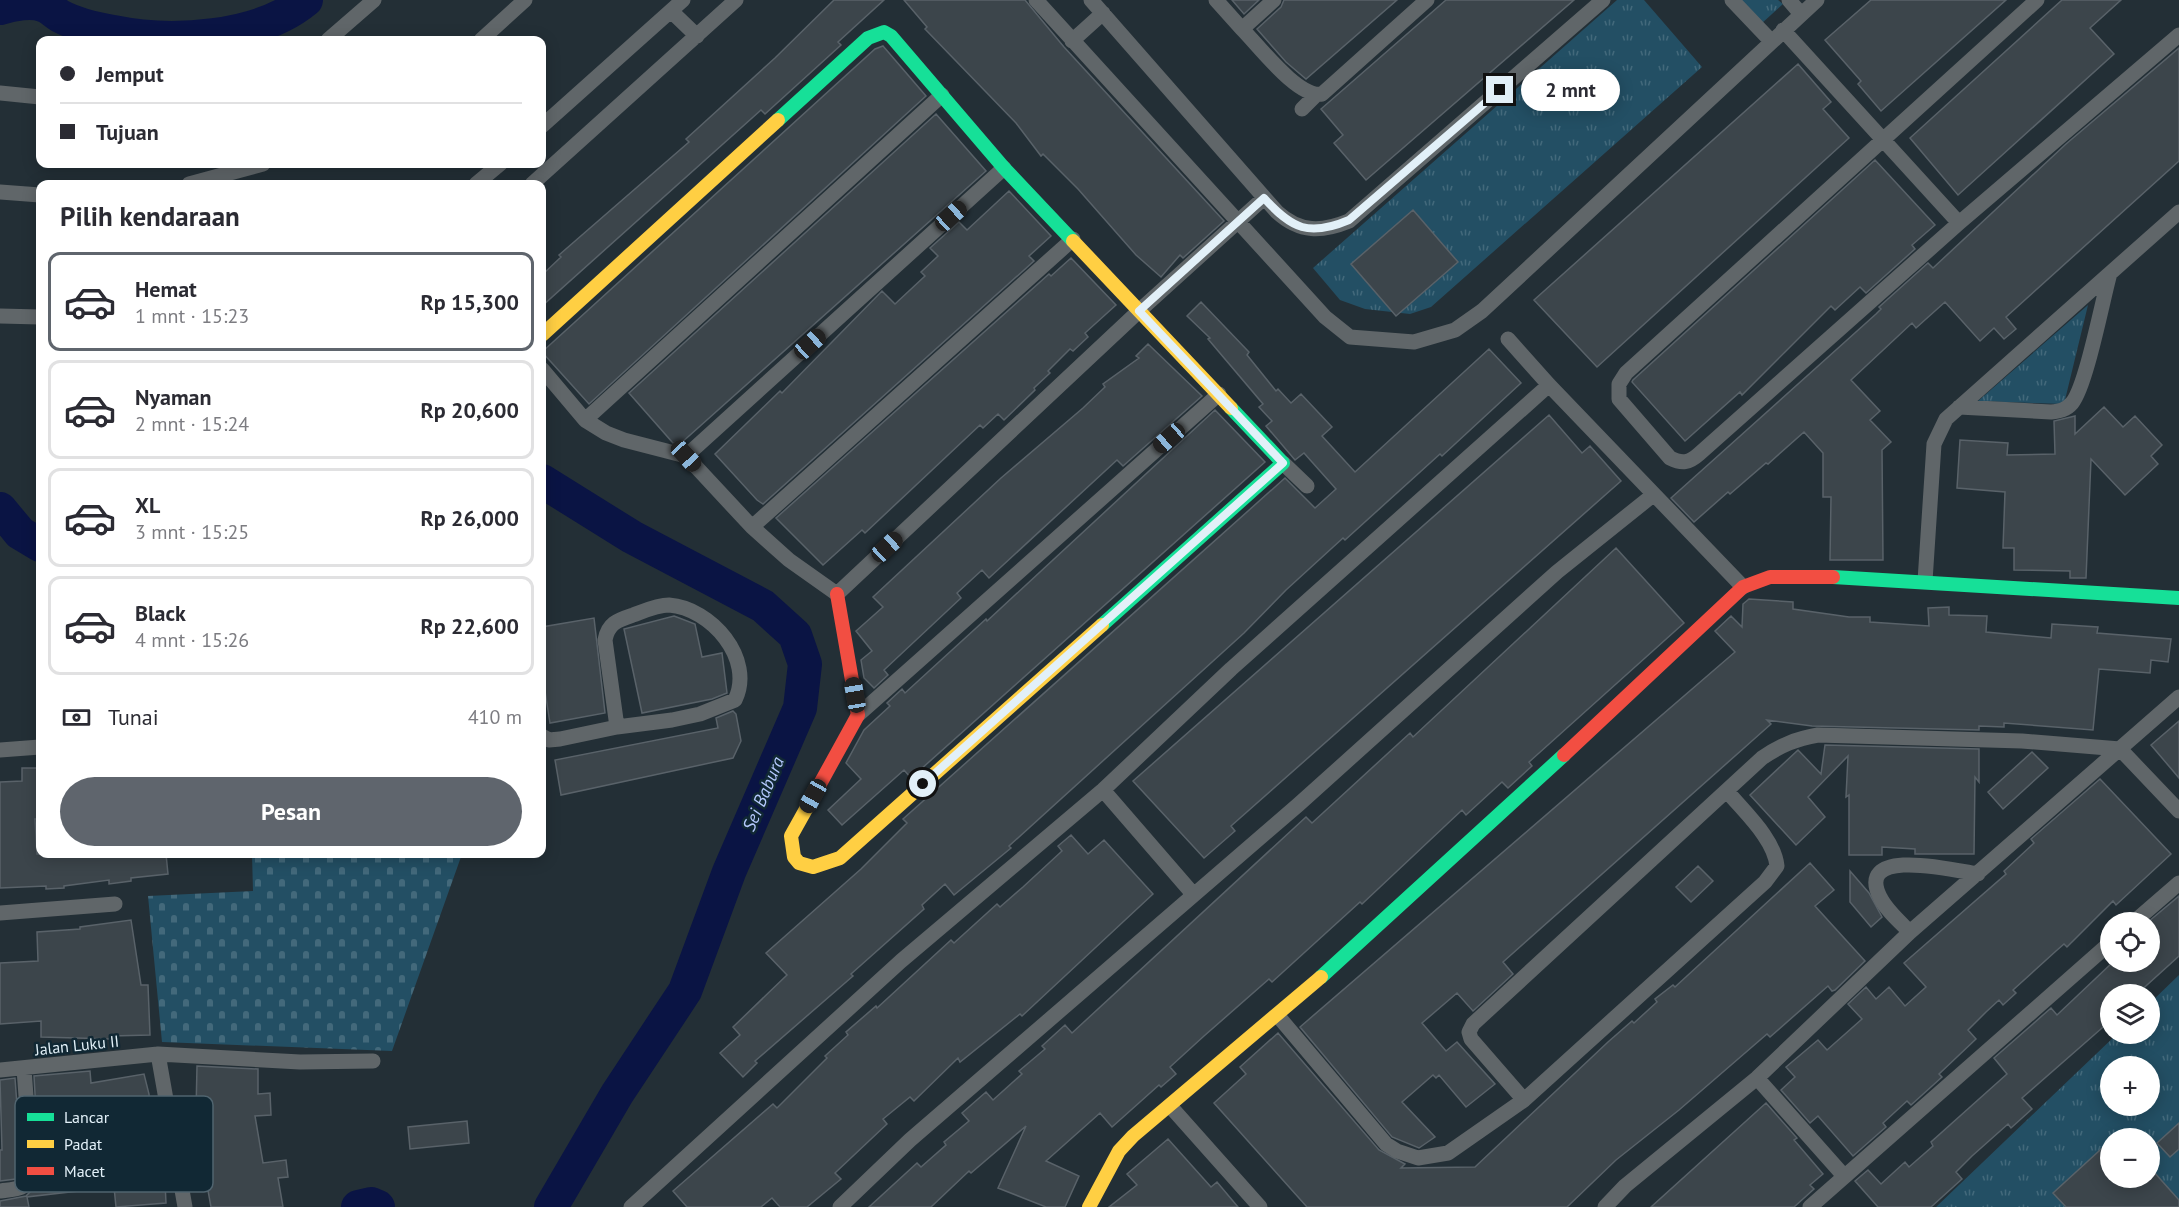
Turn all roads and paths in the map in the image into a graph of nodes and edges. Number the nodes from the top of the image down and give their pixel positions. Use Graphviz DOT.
graph roads {
  1 [pos="374,0"];
  2 [pos="525,0"];
  3 [pos="736,0"];
  4 [pos="1036,0"];
  5 [pos="1091,0"];
  6 [pos="1216,0"];
  7 [pos="1274,0"];
  8 [pos="1427,0"];
  9 [pos="1603,0"];
  10 [pos="1732,0"];
  11 [pos="1789,0"];
  12 [pos="1817,0"];
  13 [pos="2037,0"];
  14 [pos="677,5"];
  15 [pos="1103,13"];
  16 [pos="1801,14"];
  17 [pos="1242,29"];
  18 [pos="1783,30"];
  19 [pos="2179,35"];
  20 [pos="333,36"];
  21 [pos="485,36"];
  22 [pos="696,36"];
  23 [pos="1072,41"];
  24 [pos="1771,41"];
  25 [pos="0,93"];
  26 [pos="942,95"];
  27 [pos="1316,95"];
  28 [pos="36,97"];
  29 [pos="1302,109"];
  30 [pos="546,122"];
  31 [pos="1882,138"];
  32 [pos="249,168"];
  33 [pos="495,168"];
  34 [pos="1004,168"];
  35 [pos="204,180"];
  36 [pos="481,180"];
  37 [pos="536,180"];
  38 [pos="0,192"];
  39 [pos="36,195"];
  40 [pos="1264,198"];
  41 [pos="2179,212"];
  42 [pos="1239,223"];
  43 [pos="1959,223"];
  44 [pos="1073,238"];
  45 [pos="2109,277"];
  46 [pos="1139,311"];
  47 [pos="0,316"];
  48 [pos="36,317"];
  49 [pos="546,331"];
  50 [pos="1508,339"];
  51 [pos="546,374"];
  52 [pos="1549,385"];
  53 [pos="1219,394"];
  54 [pos="1959,407"];
  55 [pos="585,420"];
  56 [pos="686,456"];
  57 [pos="1283,463"];
  58 [pos="1306,486"];
  59 [pos="1653,495"];
  60 [pos="752,527"];
  61 [pos="1925,581"];
  62 [pos="1743,587"];
  63 [pos="837,594"];
  64 [pos="2179,598"];
  65 [pos="2179,698"];
  66 [pos="858,715"];
  67 [pos="617,727"];
  68 [pos="546,737"];
  69 [pos="36,747"];
  70 [pos="2120,749"];
  71 [pos="0,750"];
  72 [pos="1103,790"];
  73 [pos="1727,791"];
  74 [pos="2179,811"];
  75 [pos="1978,874"];
  76 [pos="2179,883"];
  77 [pos="1192,894"];
  78 [pos="115,904"];
  79 [pos="2146,912"];
  80 [pos="0,913"];
  81 [pos="1910,933"];
  82 [pos="2100,952"];
  83 [pos="1278,1016"];
  84 [pos="158,1054"];
  85 [pos="373,1060"];
  86 [pos="24,1069"];
  87 [pos="0,1070"];
  88 [pos="1757,1078"];
  89 [pos="26,1096"];
  90 [pos="165,1096"];
  91 [pos="1524,1100"];
  92 [pos="1171,1107"];
  93 [pos="1844,1176"];
  94 [pos="15,1189"];
  95 [pos="0,1191"];
  96 [pos="181,1192"];
  97 [pos="184,1207"];
  98 [pos="631,1207"];
  99 [pos="840,1207"];
  100 [pos="1089,1207"];
  101 [pos="1260,1207"];
  102 [pos="1605,1207"];
  103 [pos="1810,1207"];
  1 -- 20 [label="street"];
  2 -- 21 [label="street"];
  3 -- 22 [label="street"];
  4 -- 23 [label="street"];
  5 -- 15 [label="street"];
  6 -- 17 [label="street"];
  7 -- 17 [label="street"];
  8 -- 27 [label="street"];
  9 -- 40 [label="street"];
  10 -- 24 [label="street"];
  11 -- 16 [label="street"];
  12 -- 16 [label="street"];
  13 -- 31 [label="street"];
  14 -- 22 [label="street"];
  14 -- 30 [label="street"];
  15 -- 23 [label="street"];
  15 -- 40 [label="street"];
  16 -- 18 [label="street"];
  17 -- 27 [label="street"];
  18 -- 24 [label="street"];
  18 -- 31 [label="street"];
  19 -- 43 [label="street"];
  22 -- 37 [label="street"];
  23 -- 42 [label="street"];
  24 -- 42 [label="street"];
  25 -- 28 [label="street"];
  26 -- 34 [label="street"];
  26 -- 49 [label="street"];
  26 -- 55 [label="street"];
  27 -- 29 [label="street"];
  31 -- 43 [label="street"];
  31 -- 43 [label="street"];
  32 -- 35 [label="street"];
  33 -- 36 [label="street"];
  34 -- 44 [label="street"];
  34 -- 56 [label="street"];
  38 -- 39 [label="street"];
  40 -- 42 [label="street"];
  41 -- 45 [label="street"];
  42 -- 46 [label="street"];
  44 -- 46 [label="street"];
  44 -- 60 [label="street"];
  45 -- 54 [label="street"];
  45 -- 54 [label="street"];
  46 -- 53 [label="street"];
  46 -- 63 [label="street"];
  47 -- 48 [label="street"];
  50 -- 52 [label="street"];
  51 -- 55 [label="street"];
  52 -- 59 [label="street"];
  52 -- 72 [label="street"];
  53 -- 57 [label="street"];
  53 -- 66 [label="street"];
  54 -- 61 [label="street"];
  55 -- 56 [label="street"];
  56 -- 60 [label="street"];
  57 -- 58 [label="street"];
  57 -- 66 [label="street"];
  59 -- 62 [label="street"];
  59 -- 77 [label="street"];
  60 -- 63 [label="street"];
  61 -- 62 [label="street"];
  61 -- 64 [label="street"];
  62 -- 83 [label="street"];
  63 -- 66 [label="street"];
  65 -- 70 [label="street"];
  67 -- 67 [label="street"];
  67 -- 68 [label="street"];
  69 -- 71 [label="street"];
  70 -- 73 [label="street"];
  70 -- 74 [label="street"];
  70 -- 75 [label="street"];
  72 -- 77 [label="street"];
  72 -- 98 [label="street"];
  73 -- 91 [label="street"];
  73 -- 91 [label="street"];
  75 -- 81 [label="street"];
  75 -- 81 [label="street"];
  76 -- 79 [label="street"];
  77 -- 99 [label="street"];
  78 -- 80 [label="street"];
  81 -- 88 [label="street"];
  82 -- 93 [label="street"];
  83 -- 91 [label="street"];
  83 -- 92 [label="street"];
  84 -- 85 [label="street, Jalan Luku II"];
  84 -- 86 [label="street, Jalan Luku II"];
  84 -- 90 [label="street"];
  86 -- 87 [label="street, Jalan Luku II"];
  86 -- 89 [label="street"];
  88 -- 93 [label="street"];
  88 -- 102 [label="street"];
  92 -- 100 [label="street"];
  92 -- 101 [label="street"];
  93 -- 103 [label="street"];
  94 -- 95 [label="street"];
  96 -- 97 [label="street"];
}
